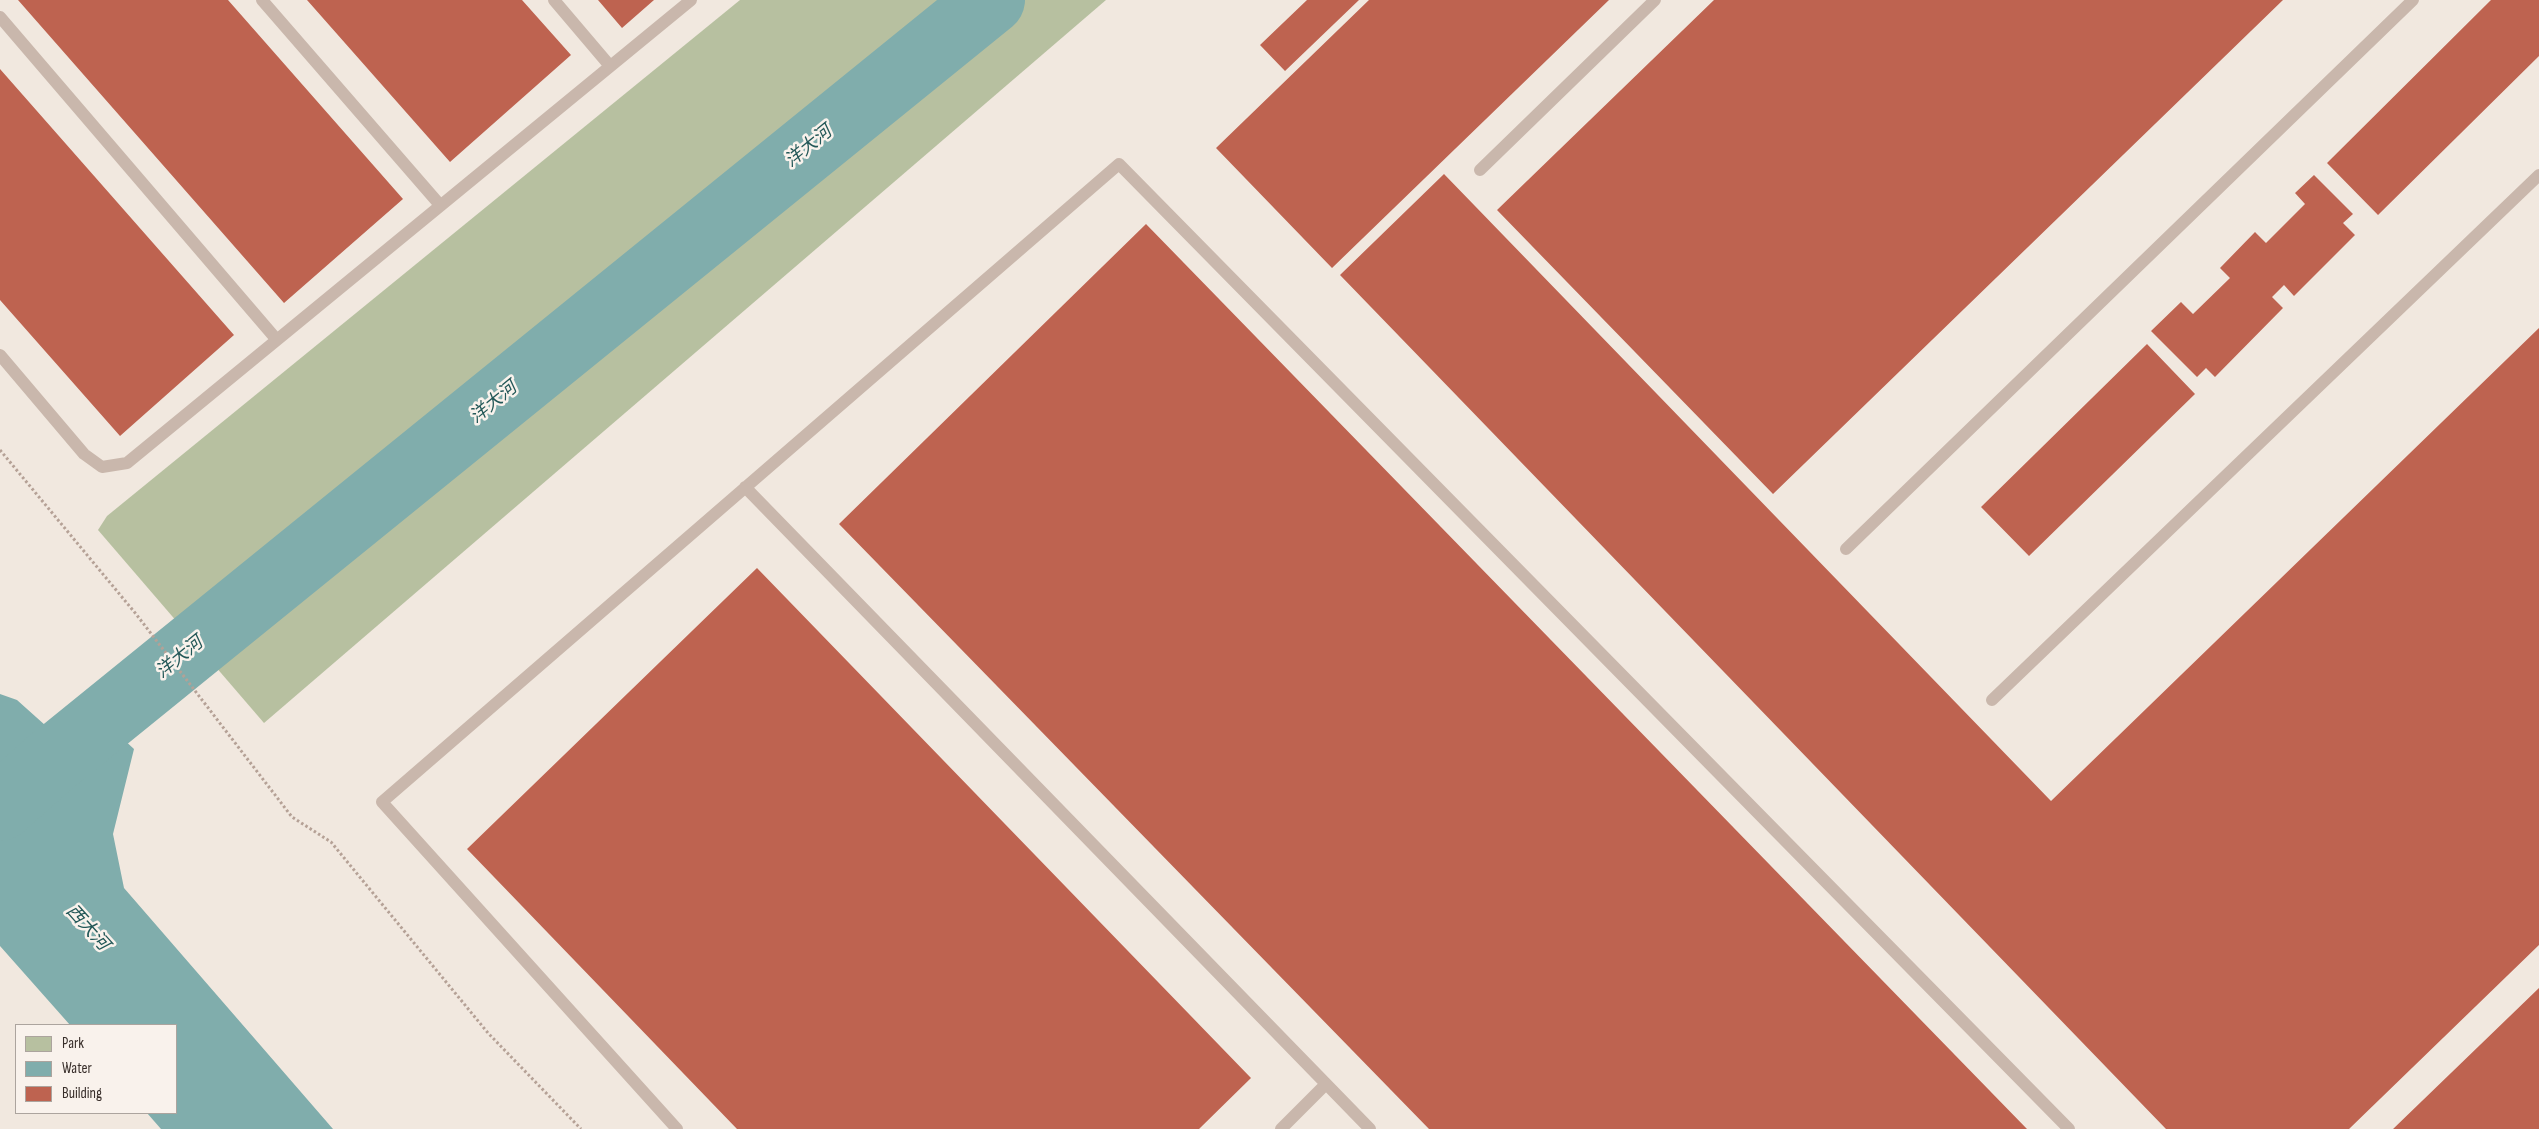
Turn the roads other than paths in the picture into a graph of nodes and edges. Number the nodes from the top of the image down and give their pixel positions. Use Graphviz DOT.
graph roads {
  1 [pos="262,0"];
  2 [pos="554,0"];
  3 [pos="691,0"];
  4 [pos="1655,0"];
  5 [pos="2413,0"];
  6 [pos="0,17"];
  7 [pos="610,66"];
  8 [pos="1480,170"];
  9 [pos="2539,175"];
  10 [pos="440,205"];
  11 [pos="277,340"];
  12 [pos="0,355"];
  13 [pos="745,487"];
  14 [pos="1846,549"];
  15 [pos="1992,700"];
  16 [pos="1326,1084"];
  17 [pos="677,1129"];
  18 [pos="1281,1129"];
  19 [pos="1370,1129"];
  20 [pos="2069,1129"];
  1 -- 10 [label="lane"];
  2 -- 7 [label="lane"];
  3 -- 7 [label="lane"];
  4 -- 8 [label="lane"];
  5 -- 14 [label="lane"];
  6 -- 11 [label="lane"];
  7 -- 10 [label="lane"];
  9 -- 15 [label="lane"];
  10 -- 11 [label="lane"];
  11 -- 12 [label="lane"];
  13 -- 16 [label="lane"];
  13 -- 17 [label="lane"];
  13 -- 20 [label="lane"];
  16 -- 18 [label="lane"];
  16 -- 19 [label="lane"];
}
